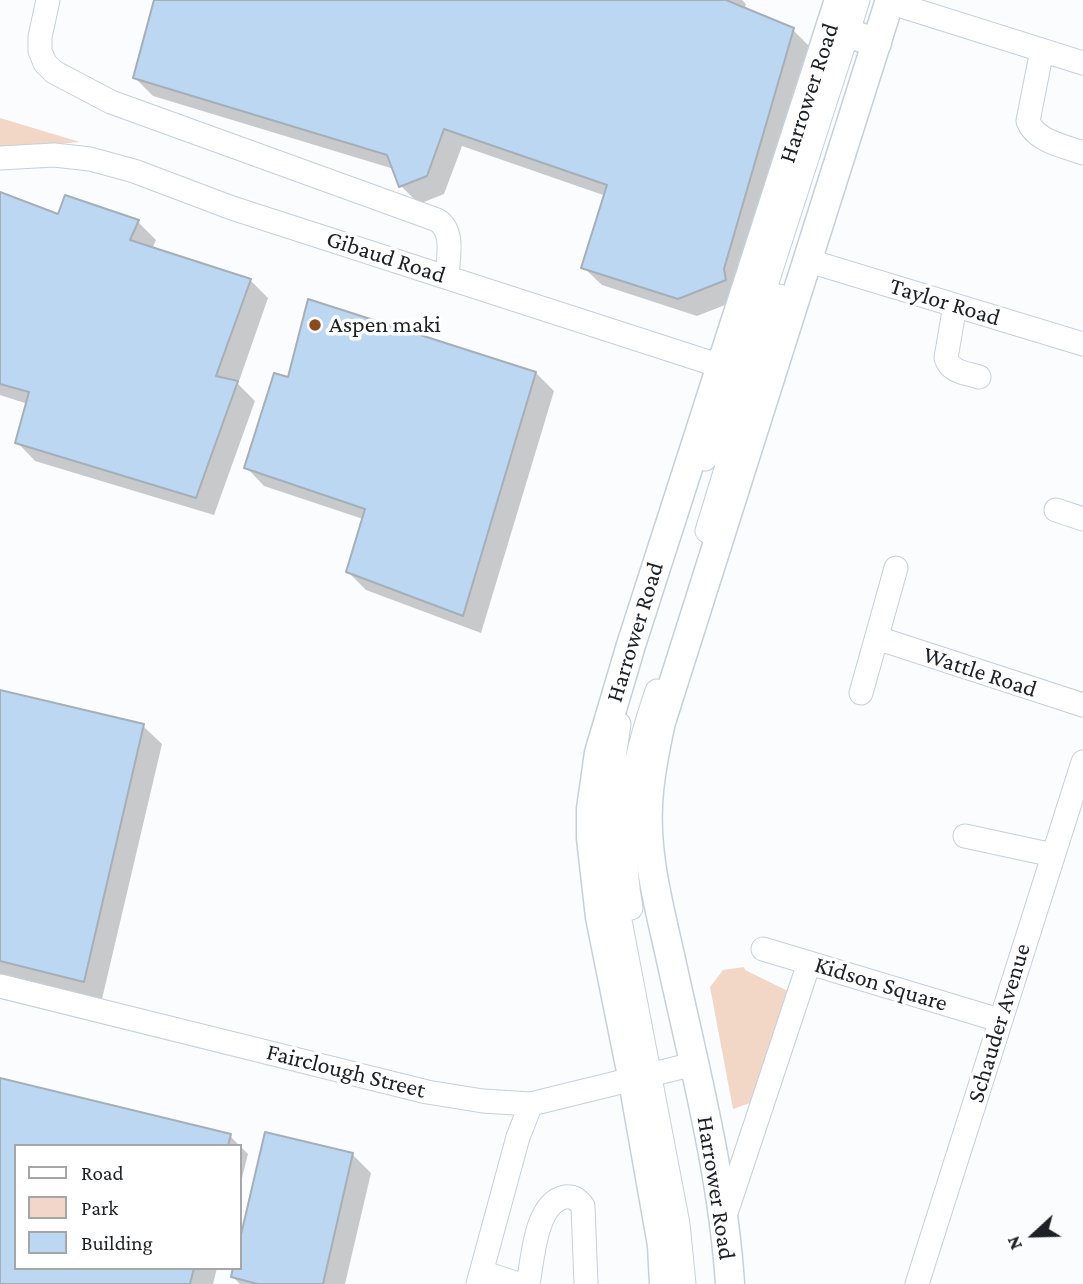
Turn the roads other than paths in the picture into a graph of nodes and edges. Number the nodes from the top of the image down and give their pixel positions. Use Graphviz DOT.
graph roads {
  1 [pos="48,0"];
  2 [pos="839,0"];
  3 [pos="858,0"];
  4 [pos="884,1"];
  5 [pos="854,35"];
  6 [pos="1042,50"];
  7 [pos="1083,63"];
  8 [pos="1083,153"];
  9 [pos="0,158"];
  10 [pos="806,260"];
  11 [pos="446,276"];
  12 [pos="955,305"];
  13 [pos="1083,344"];
  14 [pos="745,375"];
  15 [pos="979,377"];
  16 [pos="1056,510"];
  17 [pos="1083,519"];
  18 [pos="896,568"];
  19 [pos="877,638"];
  20 [pos="861,693"];
  21 [pos="1083,705"];
  22 [pos="1083,762"];
  23 [pos="965,836"];
  24 [pos="1053,855"];
  25 [pos="763,949"];
  26 [pos="809,963"];
  27 [pos="0,986"];
  28 [pos="999,1020"];
  29 [pos="694,1064"];
  30 [pos="648,1076"];
  31 [pos="531,1104"];
  32 [pos="725,1216"];
  33 [pos="480,1278"];
  34 [pos="518,1284"];
  35 [pos="528,1284"];
  36 [pos="586,1284"];
  37 [pos="664,1284"];
  38 [pos="684,1284"];
  39 [pos="696,1284"];
  40 [pos="730,1284"];
  41 [pos="917,1284"];
  1 -- 11 [label="street"];
  2 -- 5 [label="main road, Harrower Road"];
  3 -- 5 [label="street"];
  4 -- 5 [label="main road, Harrower Road"];
  4 -- 6 [label="street"];
  5 -- 10 [label="main road, Harrower Road"];
  5 -- 14 [label="main road, Harrower Road"];
  6 -- 7 [label="street"];
  6 -- 8 [label="street"];
  9 -- 11 [label="street, Gibaud Road"];
  10 -- 12 [label="street, Taylor Road"];
  10 -- 14 [label="main road, Harrower Road"];
  11 -- 14 [label="street, Gibaud Road"];
  12 -- 13 [label="street, Taylor Road"];
  12 -- 15 [label="street"];
  14 -- 29 [label="main road, Harrower Road"];
  14 -- 30 [label="street"];
  14 -- 30 [label="main road, Harrower Road"];
  16 -- 17 [label="street"];
  18 -- 19 [label="street"];
  19 -- 20 [label="street"];
  19 -- 21 [label="street, Wattle Road"];
  22 -- 24 [label="street, Schauder Avenue"];
  23 -- 24 [label="street"];
  24 -- 28 [label="street, Schauder Avenue"];
  25 -- 26 [label="street, Kidson Square"];
  26 -- 28 [label="street, Kidson Square"];
  26 -- 32 [label="street"];
  27 -- 31 [label="street, Fairclough Street"];
  28 -- 41 [label="street, Schauder Avenue"];
  29 -- 30 [label="street, Fairclough Street"];
  29 -- 32 [label="main road, Harrower Road"];
  30 -- 31 [label="street, Fairclough Street"];
  30 -- 37 [label="main road, Harrower Road"];
  30 -- 38 [label="street"];
  30 -- 39 [label="street"];
  31 -- 33 [label="street"];
  32 -- 40 [label="main road, Harrower Road"];
  33 -- 34 [label="street"];
  35 -- 36 [label="street"];
}
